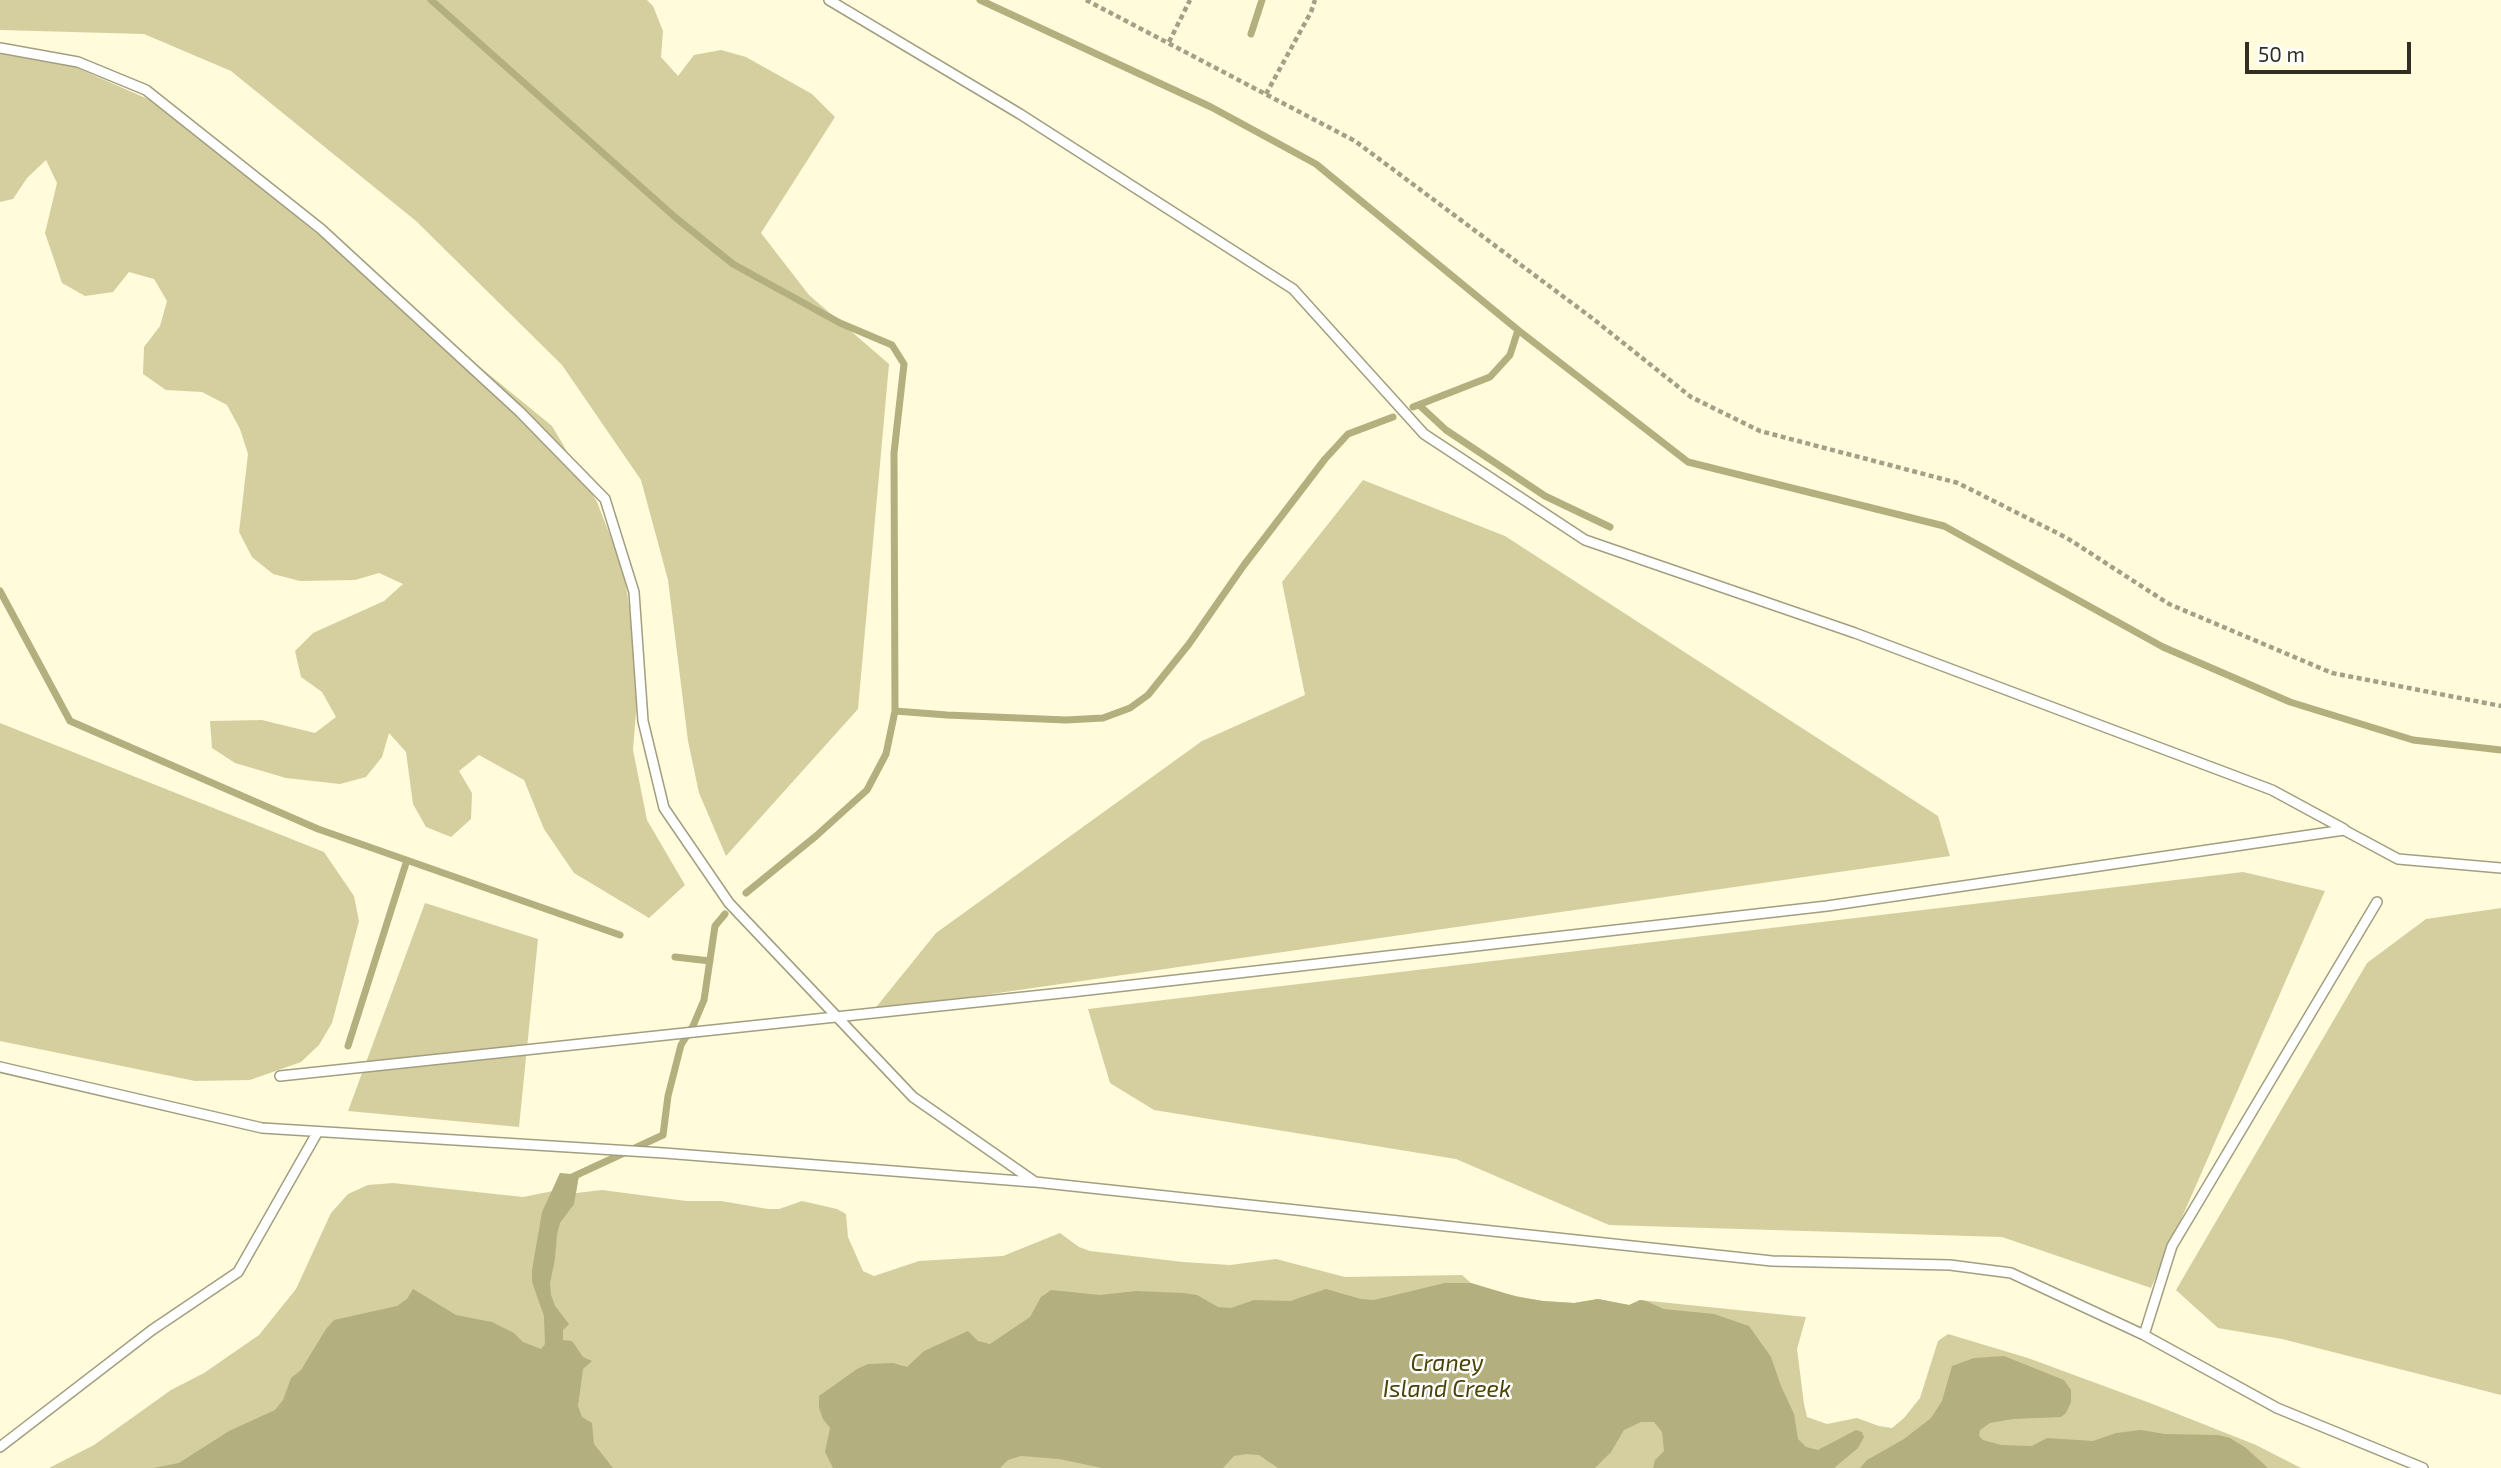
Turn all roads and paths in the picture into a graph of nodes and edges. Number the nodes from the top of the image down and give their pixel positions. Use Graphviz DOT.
graph roads {
  1 [pos="829,0"];
  2 [pos="1086,0"];
  3 [pos="1191,0"];
  4 [pos="1315,0"];
  5 [pos="1168,42"];
  6 [pos="0,48"];
  7 [pos="1266,94"];
  8 [pos="2501,706"];
  9 [pos="2344,830"];
  10 [pos="2501,868"];
  11 [pos="2377,902"];
  12 [pos="837,1017"];
  13 [pos="0,1067"];
  14 [pos="280,1076"];
  15 [pos="317,1133"];
  16 [pos="1035,1182"];
  17 [pos="2144,1335"];
  18 [pos="0,1447"];
  19 [pos="2423,1468"];
  1 -- 9 [label="lane"];
  2 -- 5 [label="path"];
  3 -- 5 [label="path"];
  4 -- 7 [label="path"];
  5 -- 7 [label="path"];
  6 -- 12 [label="lane"];
  7 -- 8 [label="path"];
  9 -- 10 [label="lane"];
  9 -- 12 [label="lane"];
  11 -- 17 [label="lane"];
  12 -- 14 [label="lane"];
  12 -- 16 [label="lane"];
  13 -- 15 [label="lane"];
  15 -- 16 [label="lane"];
  15 -- 18 [label="lane"];
  16 -- 17 [label="lane"];
  17 -- 19 [label="lane"];
}
